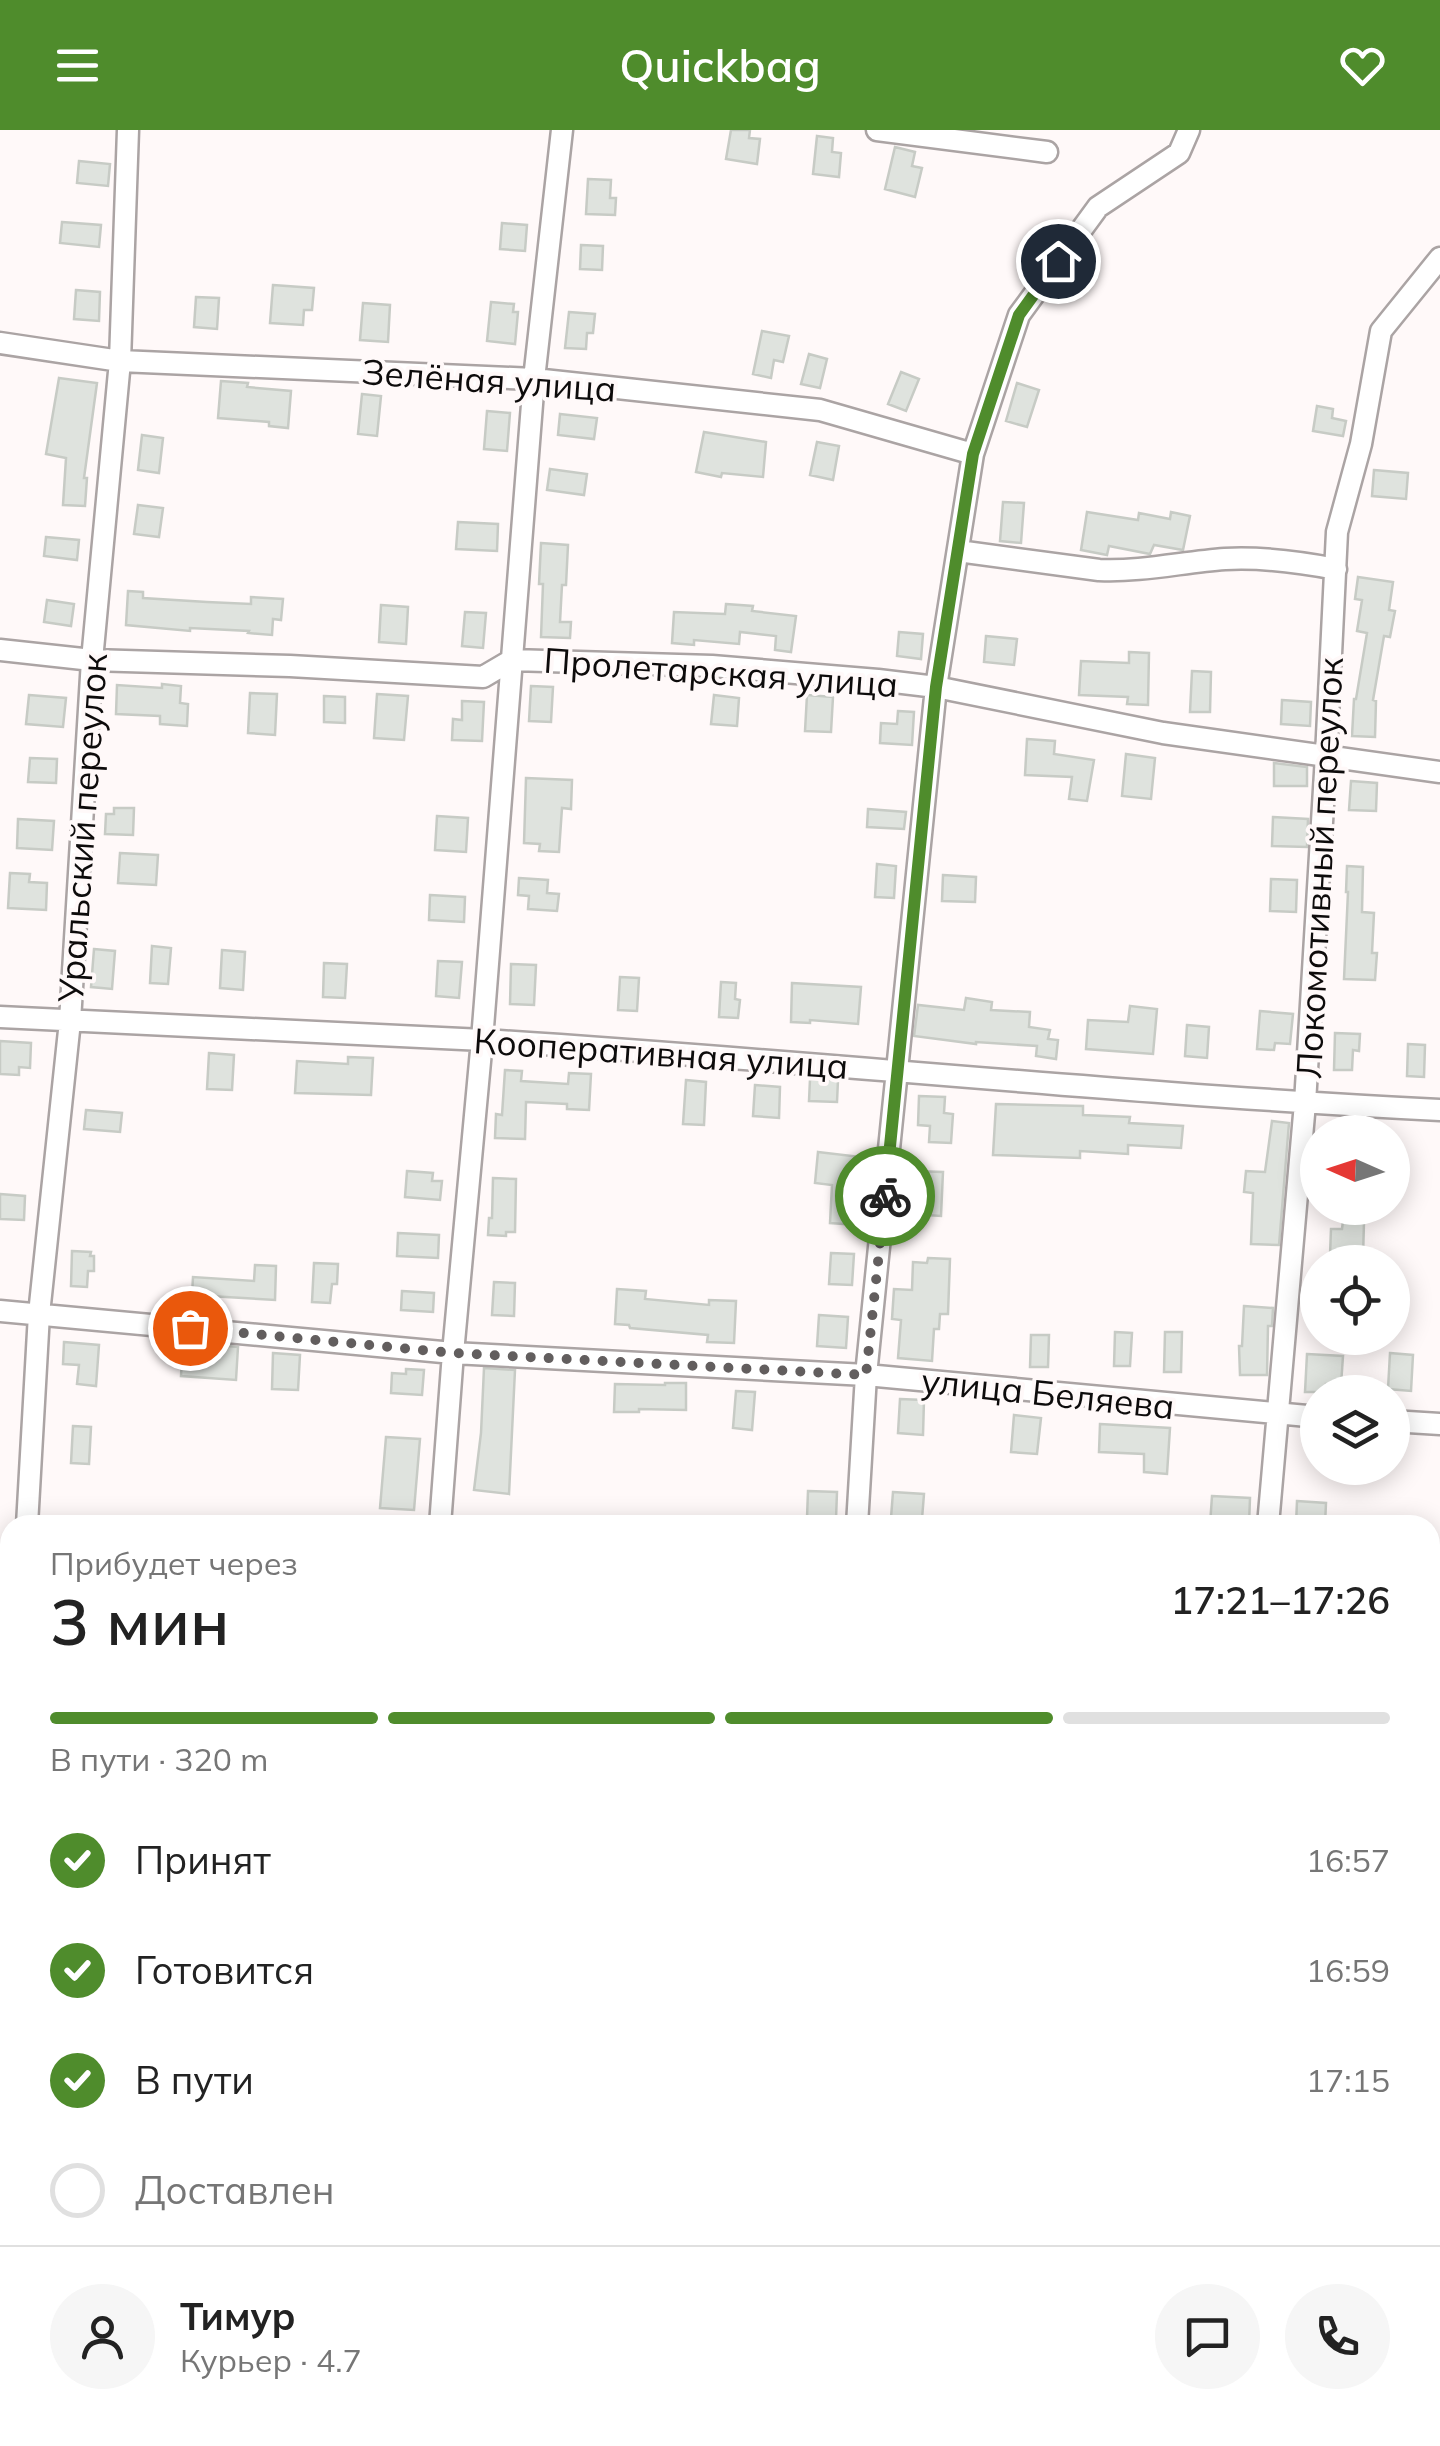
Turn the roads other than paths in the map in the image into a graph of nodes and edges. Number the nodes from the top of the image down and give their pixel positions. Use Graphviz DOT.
graph roads {
  1 [pos="128,130"];
  2 [pos="562,130"];
  3 [pos="877,130"];
  4 [pos="1189,130"];
  5 [pos="1048,152"];
  6 [pos="1440,258"];
  7 [pos="0,342"];
  8 [pos="120,362"];
  9 [pos="534,379"];
  10 [pos="973,454"];
  11 [pos="958,551"];
  12 [pos="1336,569"];
  13 [pos="0,650"];
  14 [pos="92,660"];
  15 [pos="512,660"];
  16 [pos="936,687"];
  17 [pos="1326,756"];
  18 [pos="1440,772"];
  19 [pos="0,1017"];
  20 [pos="70,1021"];
  21 [pos="482,1040"];
  22 [pos="898,1070"];
  23 [pos="1304,1103"];
  24 [pos="1440,1110"];
  25 [pos="0,1311"];
  26 [pos="39,1314"];
  27 [pos="453,1353"];
  28 [pos="866,1375"];
  29 [pos="1278,1416"];
  30 [pos="1300,1417"];
  31 [pos="1410,1422"];
  32 [pos="1440,1424"];
  33 [pos="28,1515"];
  34 [pos="441,1515"];
  35 [pos="858,1515"];
  36 [pos="1269,1515"];
  1 -- 8 [label="street, Уральский переулок"];
  2 -- 9 [label="street"];
  3 -- 5 [label="street"];
  4 -- 10 [label="street"];
  6 -- 12 [label="street, Локомотивный переулок"];
  7 -- 8 [label="street, Зелёная улица"];
  8 -- 9 [label="street, Зелёная улица"];
  8 -- 14 [label="street, Уральский переулок"];
  9 -- 10 [label="street, Зелёная улица"];
  9 -- 15 [label="street"];
  10 -- 11 [label="street"];
  11 -- 12 [label="street"];
  11 -- 16 [label="street"];
  12 -- 17 [label="street, Локомотивный переулок"];
  13 -- 14 [label="street, Пролетарская улица"];
  14 -- 15 [label="street, Пролетарская улица"];
  14 -- 20 [label="street, Уральский переулок"];
  15 -- 16 [label="street, Пролетарская улица"];
  15 -- 21 [label="street"];
  16 -- 17 [label="street, Пролетарская улица"];
  16 -- 22 [label="street"];
  17 -- 18 [label="street, Пролетарская улица"];
  17 -- 23 [label="street, Локомотивный переулок"];
  19 -- 20 [label="street, Кооперативная улица"];
  20 -- 21 [label="street, Кооперативная улица"];
  20 -- 26 [label="street, Уральский переулок"];
  21 -- 22 [label="street, Кооперативная улица"];
  21 -- 27 [label="street"];
  22 -- 23 [label="street, Кооперативная улица"];
  22 -- 28 [label="street"];
  23 -- 24 [label="street, Кооперативная улица"];
  23 -- 29 [label="street, Локомотивный переулок"];
  25 -- 26 [label="street, улица Беляева"];
  26 -- 27 [label="street, улица Беляева"];
  26 -- 33 [label="street, Уральский переулок"];
  27 -- 28 [label="street, улица Беляева"];
  27 -- 34 [label="street"];
  28 -- 29 [label="street, улица Беляева"];
  28 -- 35 [label="street"];
  29 -- 30 [label="street, улица Беляева"];
  29 -- 36 [label="street, Локомотивный переулок"];
  31 -- 32 [label="street"];
}
